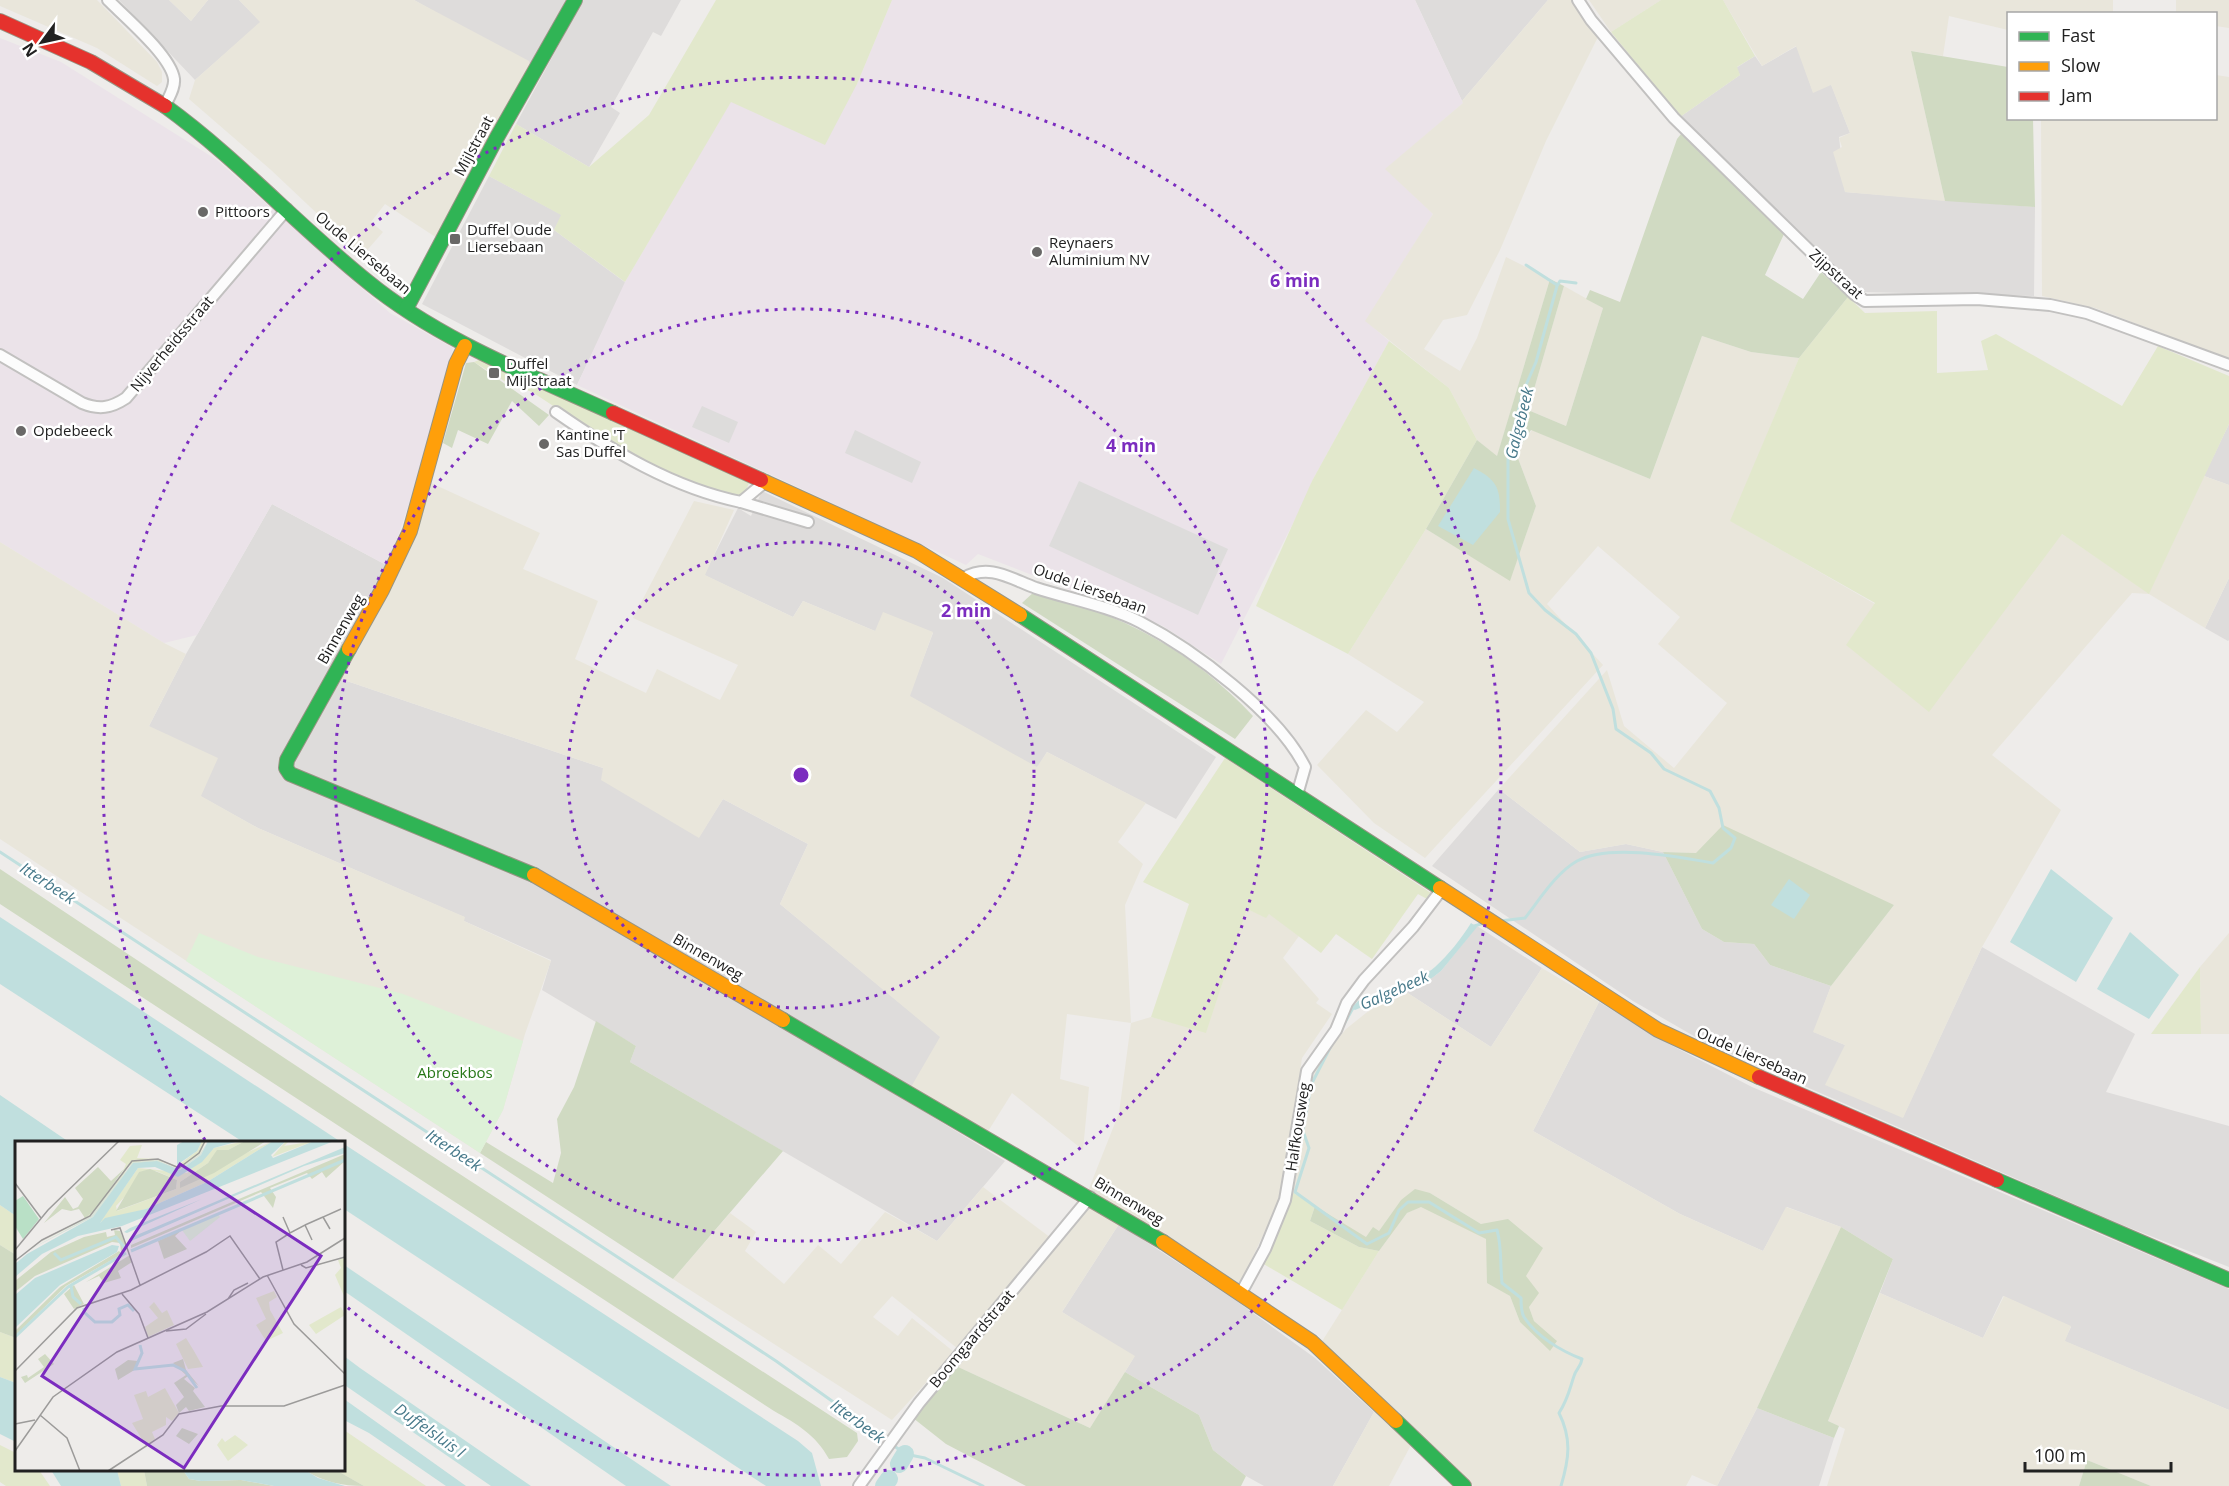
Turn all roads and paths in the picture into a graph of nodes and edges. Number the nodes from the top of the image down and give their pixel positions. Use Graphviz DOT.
graph roads {
  1 [pos="108,0"];
  2 [pos="574,0"];
  3 [pos="1578,0"];
  4 [pos="0,21"];
  5 [pos="165,106"];
  6 [pos="287,209"];
  7 [pos="406,309"];
  8 [pos="465,346"];
  9 [pos="0,355"];
  10 [pos="2229,366"];
  11 [pos="556,412"];
  12 [pos="766,481"];
  13 [pos="741,502"];
  14 [pos="808,522"];
  15 [pos="964,578"];
  16 [pos="1297,795"];
  17 [pos="1442,889"];
  18 [pos="1090,1197"];
  19 [pos="2229,1280"];
  20 [pos="1241,1293"];
  21 [pos="860,1486"];
  22 [pos="1464,1486"];
  1 -- 5 [label="street"];
  2 -- 7 [label="main road, Mijlstraat"];
  3 -- 10 [label="street, Zijpstraat"];
  4 -- 5 [label="main road, Oude Liersebaan"];
  5 -- 6 [label="main road, Oude Liersebaan"];
  6 -- 7 [label="main road, Oude Liersebaan"];
  6 -- 9 [label="street, Nijverheidsstraat"];
  7 -- 8 [label="main road, Oude Liersebaan"];
  8 -- 12 [label="main road, Oude Liersebaan"];
  8 -- 18 [label="main road, Binnenweg"];
  11 -- 13 [label="street"];
  12 -- 13 [label="street"];
  12 -- 15 [label="main road, Oude Liersebaan"];
  13 -- 14 [label="street"];
  15 -- 16 [label="main road, Oude Liersebaan"];
  15 -- 16 [label="street, Oude Liersebaan"];
  16 -- 17 [label="main road, Oude Liersebaan"];
  17 -- 19 [label="main road, Oude Liersebaan"];
  17 -- 20 [label="street, Halfkousweg"];
  18 -- 20 [label="main road, Binnenweg"];
  18 -- 21 [label="street, Boomgaardstraat"];
  20 -- 22 [label="main road, Binnenweg"];
}
